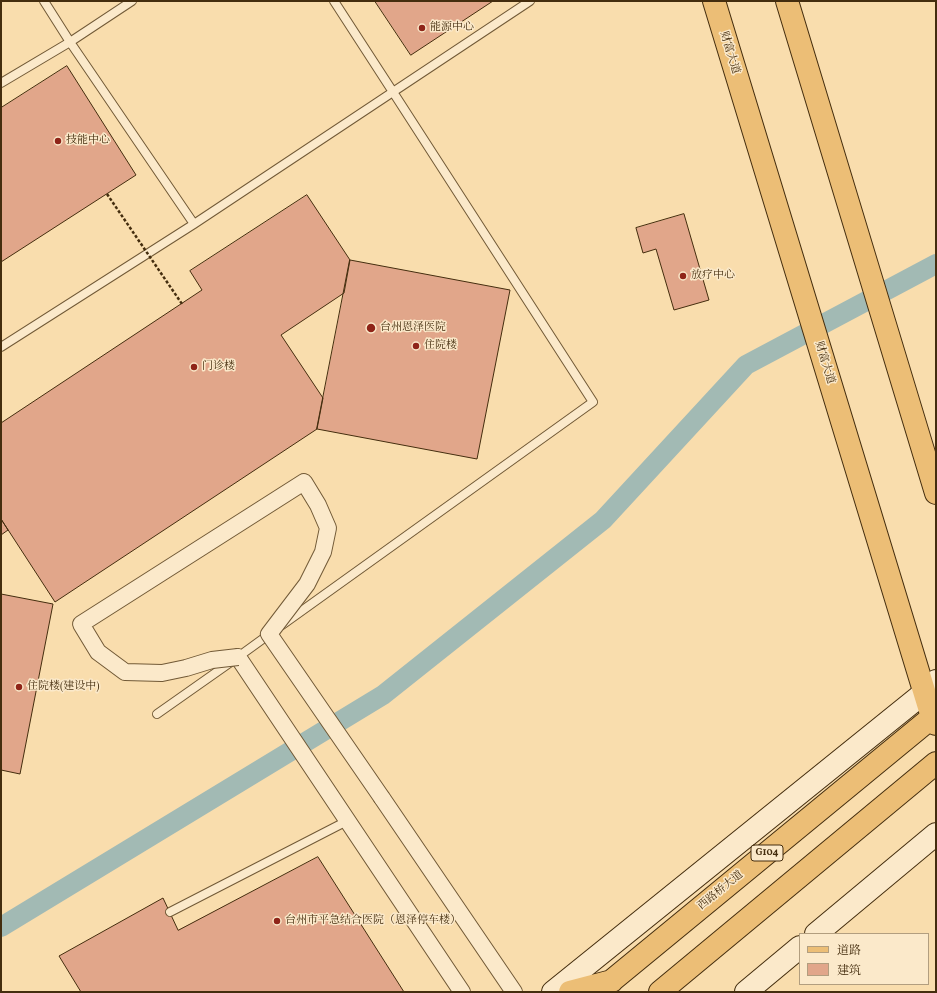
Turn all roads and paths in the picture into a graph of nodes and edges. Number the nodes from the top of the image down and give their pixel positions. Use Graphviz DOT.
graph roads {
  1 [pos="44,1"];
  2 [pos="132,1"];
  3 [pos="334,1"];
  4 [pos="530,1"];
  5 [pos="714,1"];
  6 [pos="787,1"];
  7 [pos="70,42"];
  8 [pos="1,83"];
  9 [pos="394,92"];
  10 [pos="107,194"];
  11 [pos="194,224"];
  12 [pos="182,304"];
  13 [pos="1,347"];
  14 [pos="936,493"];
  15 [pos="269,634"];
  16 [pos="238,657"];
  17 [pos="930,686"];
  18 [pos="157,714"];
  19 [pos="935,718"];
  20 [pos="936,763"];
  21 [pos="348,821"];
  22 [pos="936,834"];
  23 [pos="170,912"];
  24 [pos="817,933"];
  25 [pos="799,949"];
  26 [pos="605,986"];
  27 [pos="462,992"];
  28 [pos="514,992"];
  29 [pos="553,992"];
  30 [pos="570,992"];
  31 [pos="660,992"];
  32 [pos="746,992"];
  1 -- 7 [label="lane"];
  2 -- 7 [label="lane"];
  3 -- 9 [label="lane"];
  4 -- 9 [label="lane"];
  5 -- 17 [label="main road, 财富大道"];
  6 -- 14 [label="main road"];
  7 -- 8 [label="lane"];
  7 -- 11 [label="lane"];
  9 -- 11 [label="lane"];
  9 -- 15 [label="lane"];
  10 -- 12 [label="path, bridge"];
  11 -- 13 [label="lane"];
  15 -- 16 [label="lane"];
  15 -- 16 [label="street, bridge"];
  15 -- 28 [label="street, bridge"];
  16 -- 18 [label="lane"];
  16 -- 21 [label="street"];
  17 -- 19 [label="main road, 财富大道"];
  17 -- 29 [label="main road"];
  19 -- 26 [label="main road, 西路桥大道 / G104"];
  20 -- 31 [label="main road"];
  21 -- 23 [label="lane"];
  21 -- 27 [label="street"];
  22 -- 24 [label="main road"];
  25 -- 32 [label="main road"];
  26 -- 30 [label="main road"];
}
